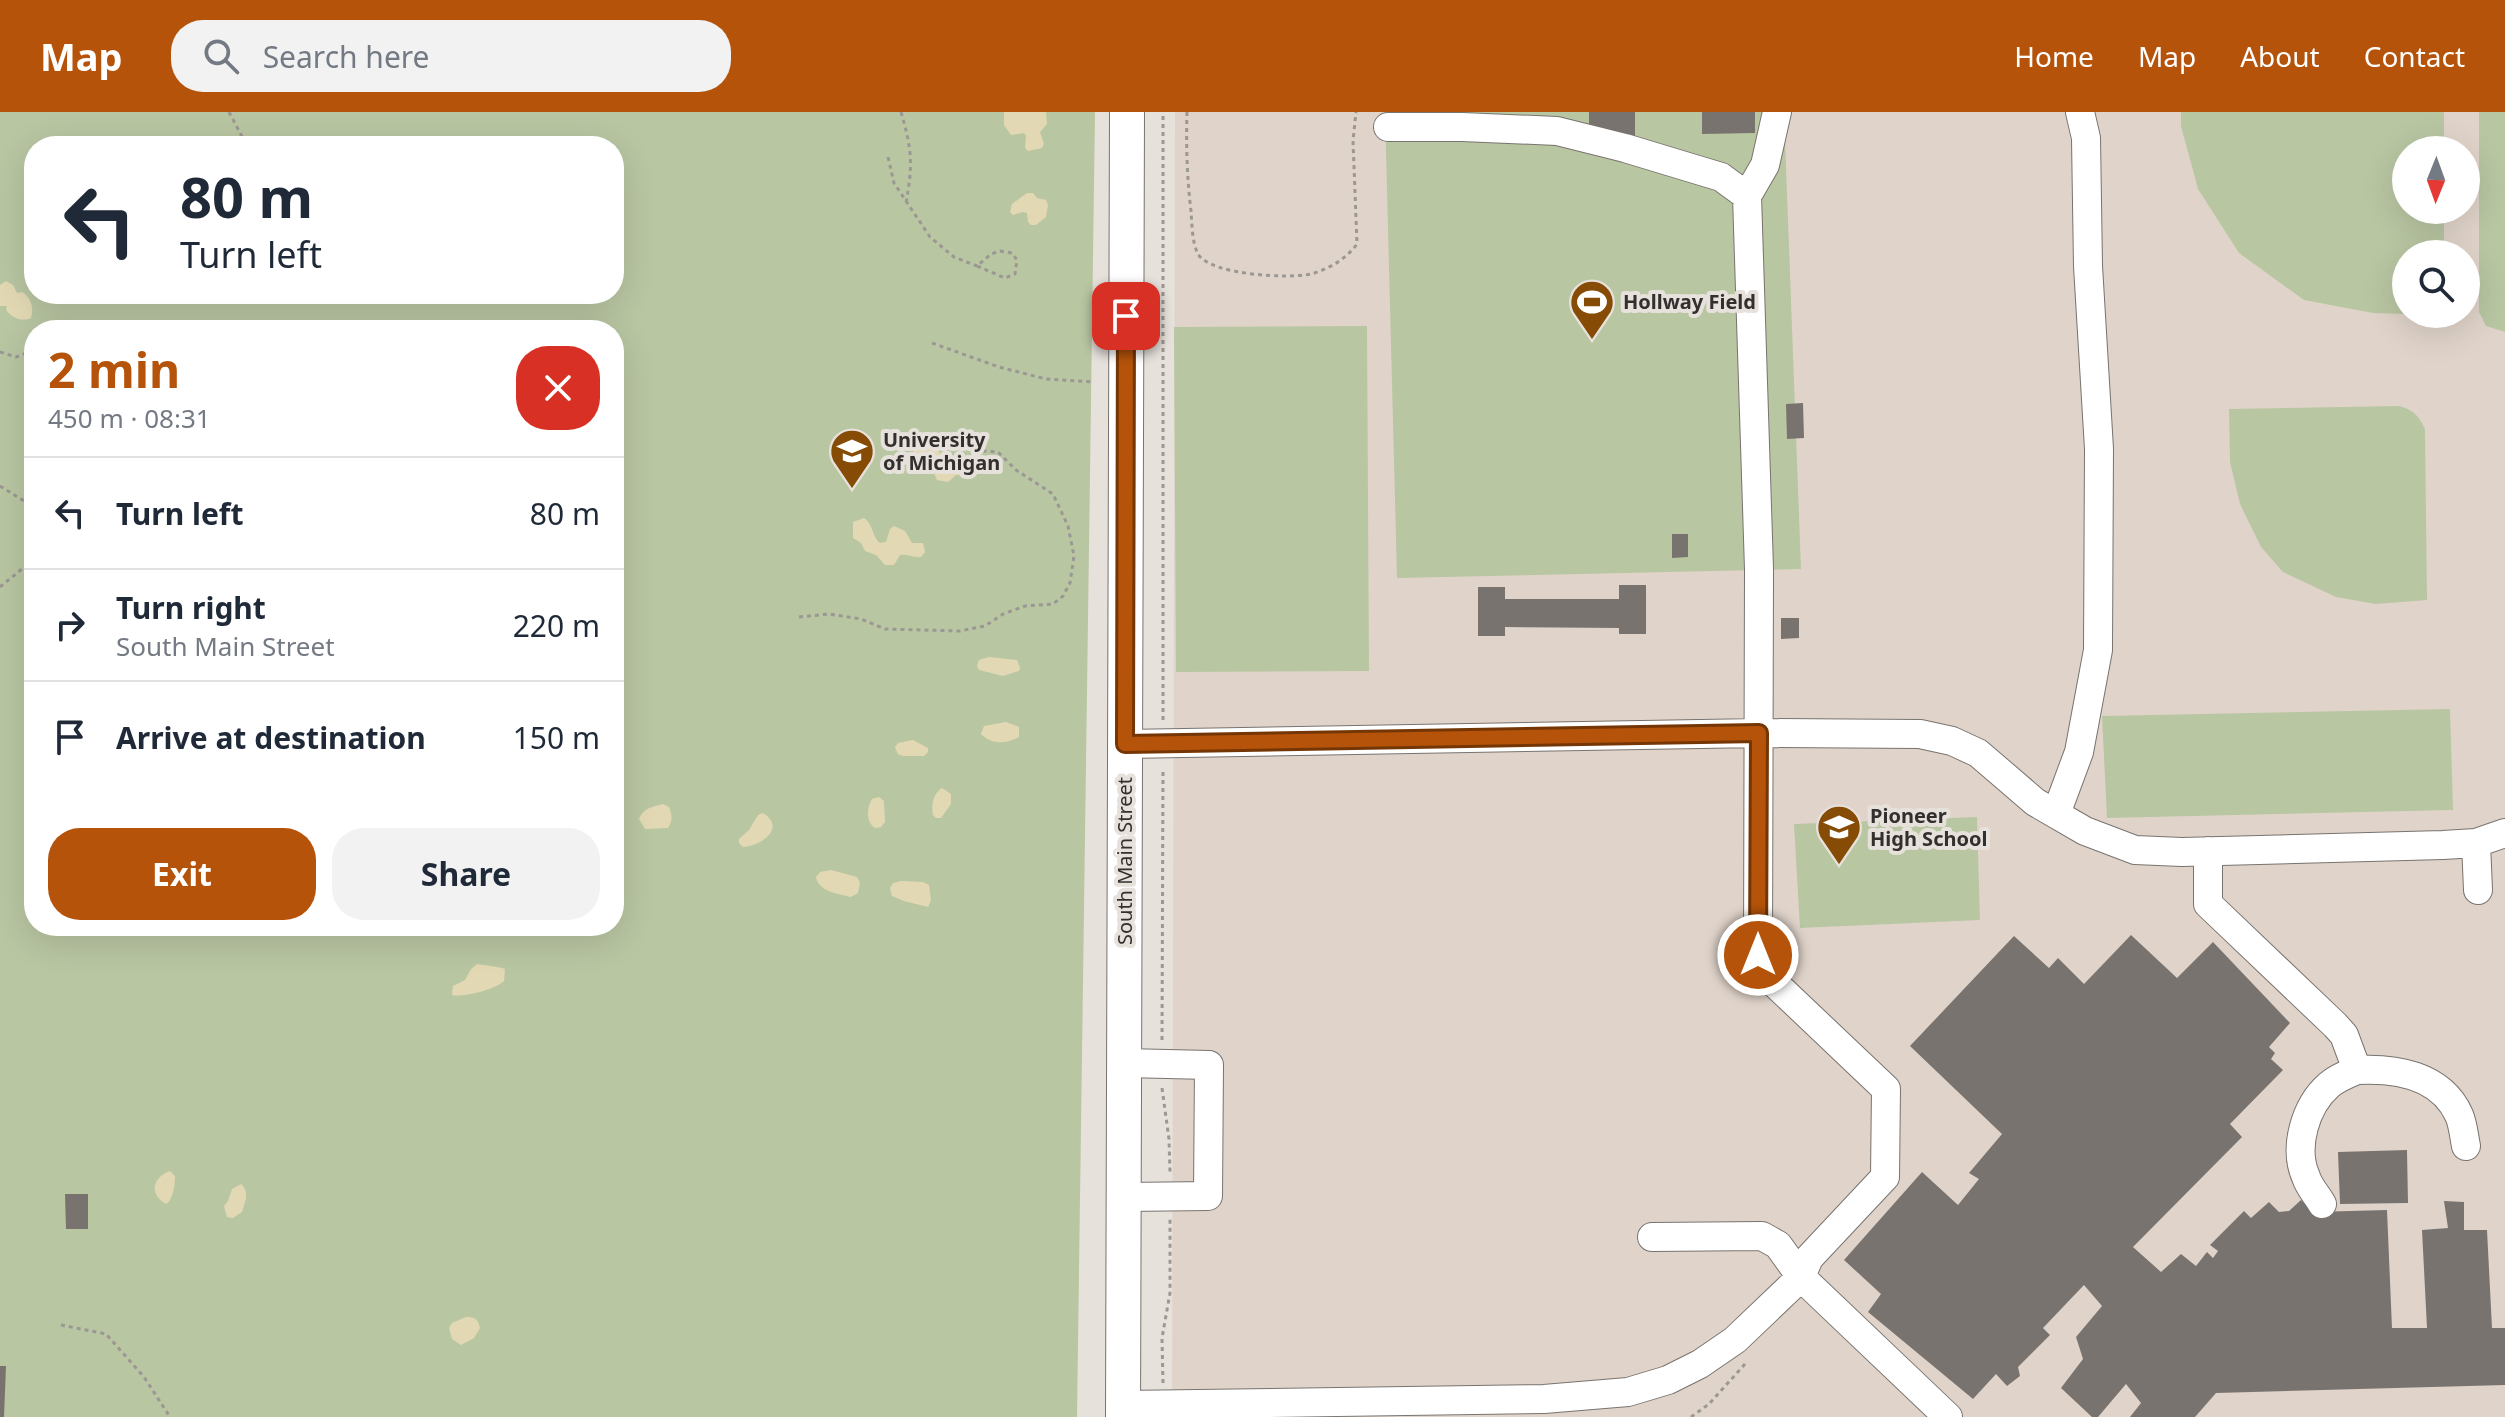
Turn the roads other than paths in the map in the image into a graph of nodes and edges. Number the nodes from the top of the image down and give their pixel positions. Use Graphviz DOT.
graph roads {
  1 [pos="1127,112"];
  2 [pos="1777,112"];
  3 [pos="2080,112"];
  4 [pos="1388,127"];
  5 [pos="1747,196"];
  6 [pos="1759,733"];
  7 [pos="1125,744"];
  8 [pos="2056,814"];
  9 [pos="2505,833"];
  10 [pos="2476,843"];
  11 [pos="2208,851"];
  12 [pos="2478,890"];
  13 [pos="1125,1063"];
  14 [pos="2357,1070"];
  15 [pos="2466,1146"];
  16 [pos="1125,1197"];
  17 [pos="2322,1204"];
  18 [pos="1652,1237"];
  19 [pos="1801,1277"];
  20 [pos="1465,1409"];
  21 [pos="1124,1411"];
  22 [pos="1948,1417"];
  1 -- 7 [label="main road, South Main Street"];
  2 -- 5 [label="lane"];
  3 -- 8 [label="lane"];
  4 -- 5 [label="lane"];
  5 -- 6 [label="lane"];
  6 -- 7 [label="lane"];
  6 -- 8 [label="lane"];
  6 -- 19 [label="lane"];
  7 -- 13 [label="main road, South Main Street"];
  8 -- 11 [label="lane"];
  9 -- 10 [label="lane"];
  10 -- 11 [label="lane"];
  10 -- 12 [label="lane"];
  11 -- 14 [label="lane"];
  13 -- 16 [label="main road, South Main Street"];
  13 -- 16 [label="lane"];
  14 -- 15 [label="lane"];
  14 -- 17 [label="lane"];
  16 -- 21 [label="main road, South Main Street"];
  18 -- 19 [label="lane"];
  19 -- 20 [label="lane"];
  19 -- 22 [label="lane"];
  20 -- 21 [label="lane"];
}
